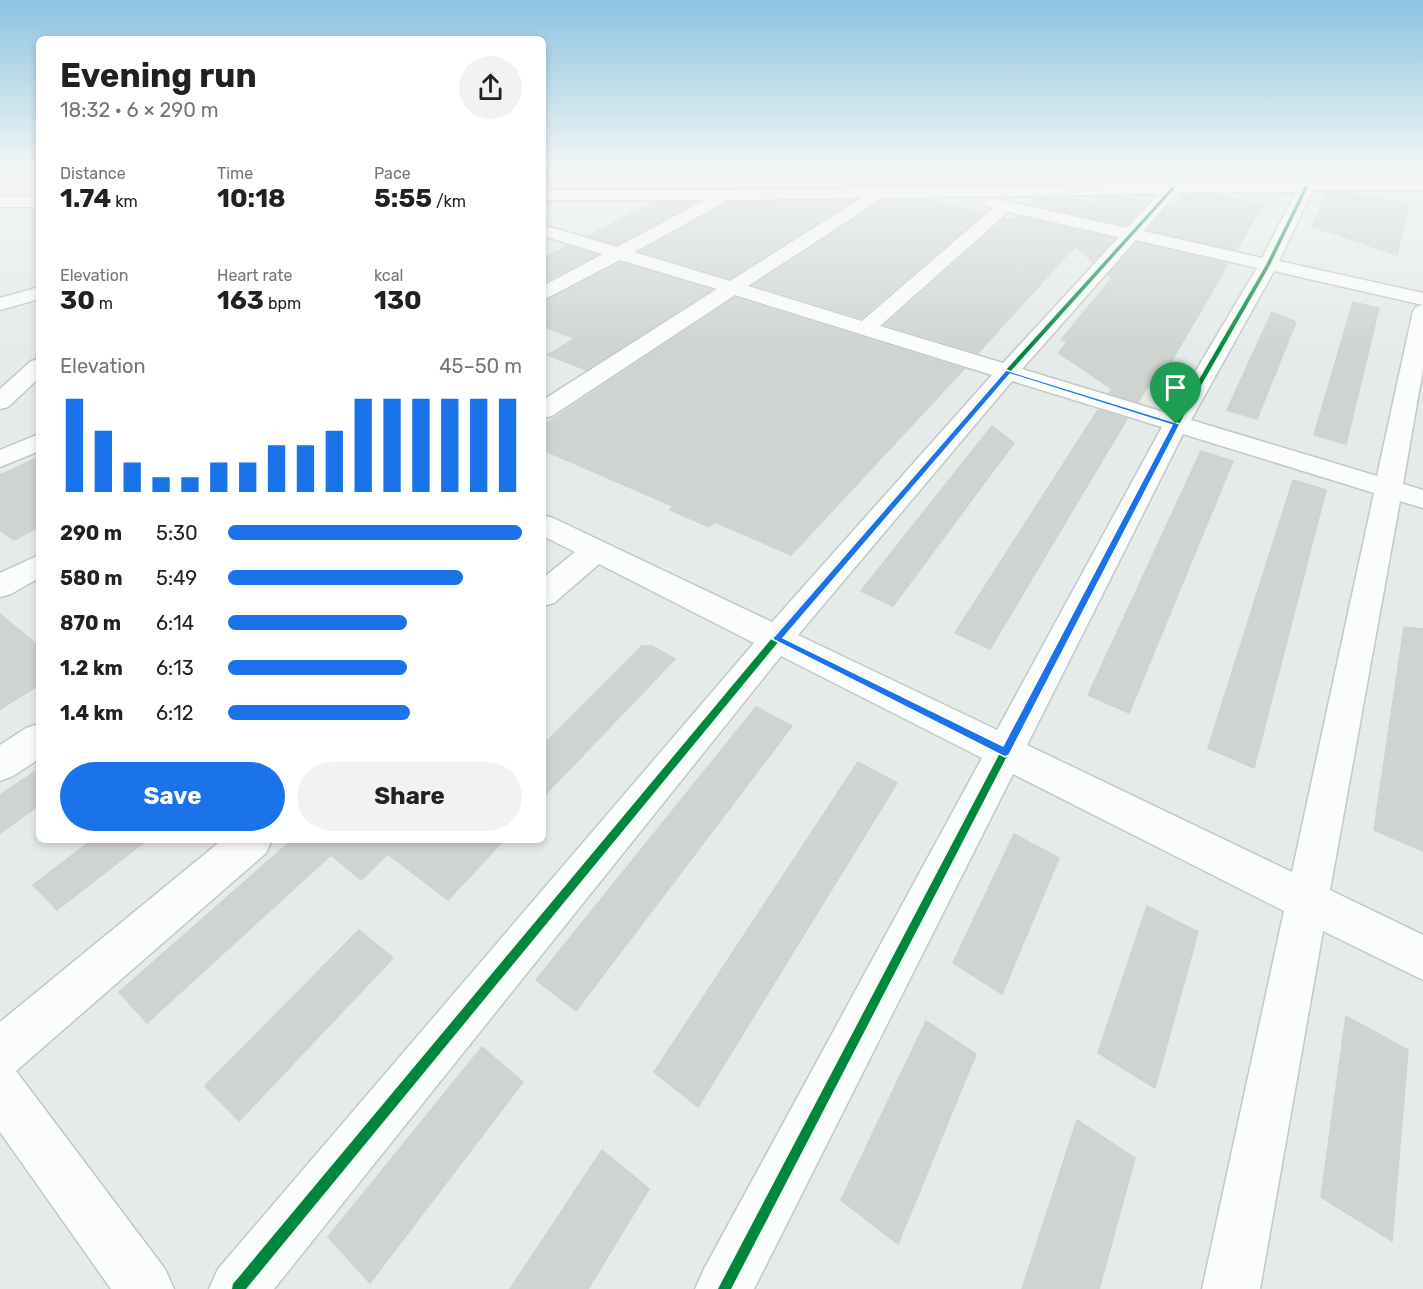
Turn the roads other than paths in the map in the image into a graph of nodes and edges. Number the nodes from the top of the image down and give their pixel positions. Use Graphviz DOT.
graph roads {
  1 [pos="661,230"];
  2 [pos="822,230"];
  3 [pos="977,230"];
  4 [pos="1114,230"];
  5 [pos="1135,230"];
  6 [pos="1285,230"];
  7 [pos="546,231"];
  8 [pos="1131,234"];
  9 [pos="619,253"];
  10 [pos="1268,265"];
  11 [pos="36,285"];
  12 [pos="731,289"];
  13 [pos="0,292"];
  14 [pos="546,292"];
  15 [pos="36,294"];
  16 [pos="1423,299"];
  17 [pos="0,304"];
  18 [pos="1423,311"];
  19 [pos="866,328"];
  20 [pos="36,369"];
  21 [pos="1008,371"];
  22 [pos="0,402"];
  23 [pos="546,409"];
  24 [pos="1176,424"];
  25 [pos="36,443"];
  26 [pos="0,459"];
  27 [pos="1406,493"];
  28 [pos="546,525"];
  29 [pos="596,550"];
  30 [pos="36,568"];
  31 [pos="0,586"];
  32 [pos="546,592"];
  33 [pos="776,639"];
  34 [pos="36,741"];
  35 [pos="1005,752"];
  36 [pos="0,765"];
  37 [pos="248,843"];
  38 [pos="1307,901"];
  39 [pos="1423,958"];
  40 [pos="0,1053"];
  41 [pos="0,1089"];
  42 [pos="145,1289"];
  43 [pos="238,1289"];
  44 [pos="724,1289"];
  45 [pos="1231,1289"];
  1 -- 9 [label="street"];
  2 -- 12 [label="street"];
  3 -- 19 [label="street"];
  4 -- 8 [label="street"];
  5 -- 8 [label="street"];
  6 -- 10 [label="street"];
  7 -- 9 [label="street"];
  8 -- 10 [label="street"];
  8 -- 21 [label="street"];
  9 -- 12 [label="street"];
  9 -- 14 [label="street"];
  10 -- 16 [label="street"];
  10 -- 24 [label="street"];
  11 -- 13 [label="street"];
  12 -- 19 [label="street"];
  12 -- 23 [label="street"];
  15 -- 17 [label="street"];
  18 -- 27 [label="street"];
  19 -- 21 [label="street"];
  20 -- 22 [label="street"];
  21 -- 24 [label="street"];
  21 -- 33 [label="street"];
  24 -- 27 [label="street"];
  24 -- 35 [label="street"];
  25 -- 26 [label="street"];
  27 -- 38 [label="street"];
  28 -- 29 [label="street"];
  29 -- 32 [label="street"];
  29 -- 33 [label="street"];
  30 -- 31 [label="street"];
  33 -- 35 [label="street"];
  33 -- 43 [label="street"];
  34 -- 36 [label="street"];
  35 -- 38 [label="street"];
  35 -- 44 [label="street"];
  37 -- 40 [label="street"];
  38 -- 39 [label="street"];
  38 -- 45 [label="street"];
  41 -- 42 [label="street"];
}
